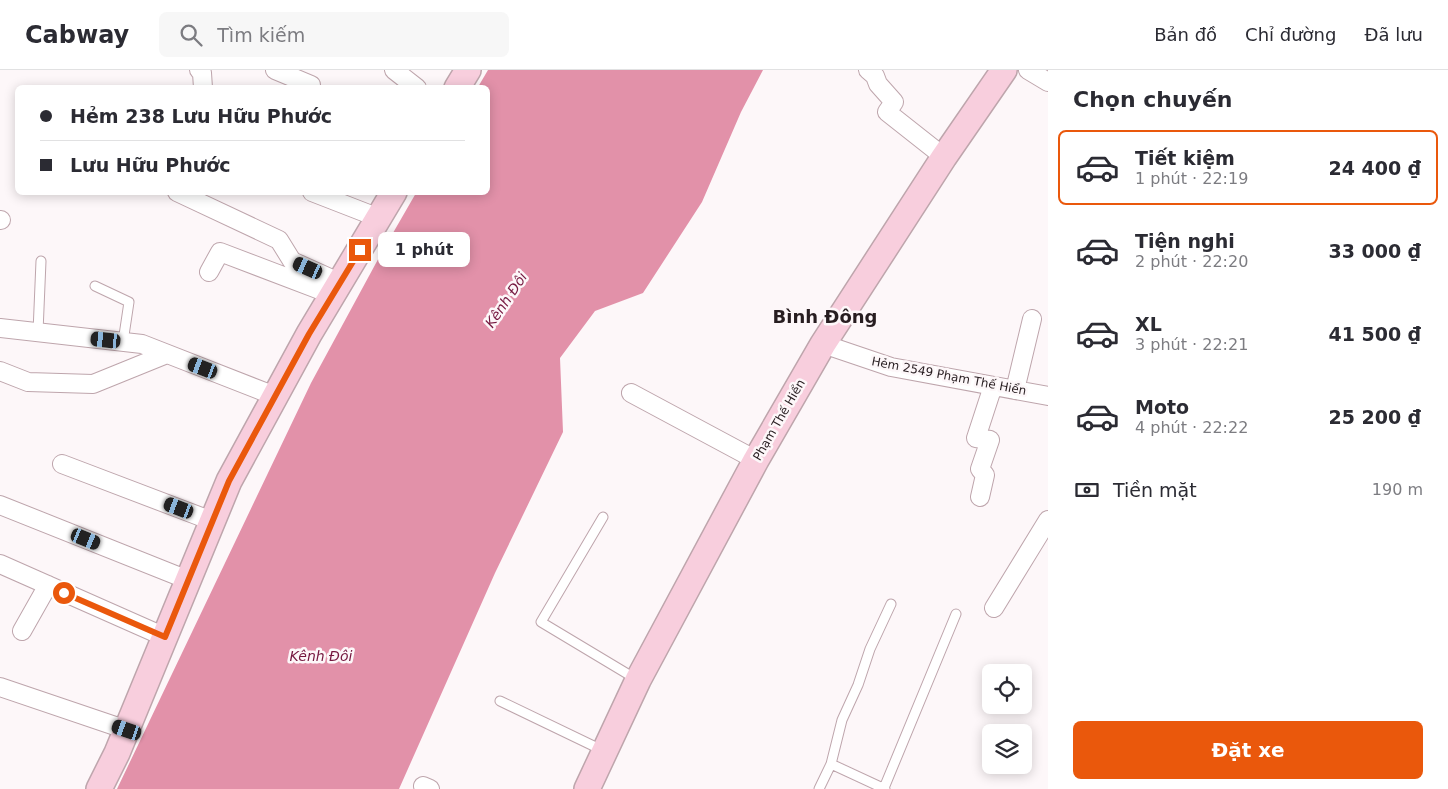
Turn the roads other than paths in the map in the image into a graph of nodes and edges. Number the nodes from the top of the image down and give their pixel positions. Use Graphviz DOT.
graph roads {
  1 [pos="199,70"];
  2 [pos="275,70"];
  3 [pos="394,70"];
  4 [pos="468,70"];
  5 [pos="868,70"];
  6 [pos="1004,70"];
  7 [pos="1028,70"];
  8 [pos="1048,82"];
  9 [pos="204,85"];
  10 [pos="312,85"];
  11 [pos="413,85"];
  12 [pos="459,85"];
  13 [pos="944,157"];
  14 [pos="183,195"];
  15 [pos="336,195"];
  16 [pos="384,201"];
  17 [pos="41,261"];
  18 [pos="210,272"];
  19 [pos="95,286"];
  20 [pos="337,289"];
  21 [pos="1032,320"];
  22 [pos="0,328"];
  23 [pos="38,332"];
  24 [pos="123,342"];
  25 [pos="823,344"];
  26 [pos="167,354"];
  27 [pos="0,371"];
  28 [pos="993,386"];
  29 [pos="1015,390"];
  30 [pos="631,392"];
  31 [pos="275,396"];
  32 [pos="1048,396"];
  33 [pos="756,460"];
  34 [pos="62,464"];
  35 [pos="980,497"];
  36 [pos="0,505"];
  37 [pos="603,517"];
  38 [pos="1048,520"];
  39 [pos="212,521"];
  40 [pos="0,564"];
  41 [pos="188,580"];
  42 [pos="48,585"];
  43 [pos="891,604"];
  44 [pos="994,608"];
  45 [pos="956,614"];
  46 [pos="22,631"];
  47 [pos="165,637"];
  48 [pos="638,680"];
  49 [pos="0,687"];
  50 [pos="500,701"];
  51 [pos="127,730"];
  52 [pos="604,751"];
  53 [pos="831,764"];
  54 [pos="99,789"];
  55 [pos="587,789"];
  56 [pos="819,789"];
  57 [pos="885,789"];
  1 -- 9 [label="street"];
  2 -- 10 [label="street"];
  3 -- 11 [label="street"];
  4 -- 12 [label="main road"];
  5 -- 13 [label="street"];
  6 -- 13 [label="main road, Phạm Thế Hiển"];
  7 -- 8 [label="street"];
  13 -- 25 [label="main road, Phạm Thế Hiển"];
  14 -- 20 [label="street"];
  15 -- 16 [label="street"];
  16 -- 20 [label="main road"];
  17 -- 23 [label="lane"];
  18 -- 20 [label="street"];
  19 -- 24 [label="lane"];
  20 -- 31 [label="main road"];
  21 -- 29 [label="street"];
  22 -- 23 [label="street"];
  23 -- 24 [label="street"];
  24 -- 26 [label="street"];
  25 -- 28 [label="street, Hẻm 2549 Phạm Thế Hiển"];
  25 -- 33 [label="main road, Phạm Thế Hiển"];
  26 -- 27 [label="street"];
  26 -- 31 [label="street"];
  28 -- 29 [label="street, Hẻm 2549 Phạm Thế Hiển"];
  28 -- 35 [label="street"];
  29 -- 32 [label="street, Hẻm 2549 Phạm Thế Hiển"];
  30 -- 33 [label="street"];
  31 -- 39 [label="main road"];
  33 -- 48 [label="main road, Phạm Thế Hiển"];
  34 -- 39 [label="street"];
  36 -- 41 [label="street"];
  37 -- 48 [label="lane"];
  38 -- 44 [label="street"];
  39 -- 41 [label="main road"];
  40 -- 42 [label="street"];
  41 -- 47 [label="main road"];
  42 -- 46 [label="street"];
  42 -- 47 [label="street"];
  43 -- 53 [label="lane"];
  45 -- 57 [label="lane"];
  47 -- 51 [label="main road"];
  48 -- 52 [label="main road, Phạm Thế Hiển"];
  49 -- 51 [label="street"];
  50 -- 52 [label="lane"];
  51 -- 54 [label="main road"];
  52 -- 55 [label="main road, Phạm Thế Hiển"];
  53 -- 56 [label="lane"];
  53 -- 57 [label="lane"];
}
